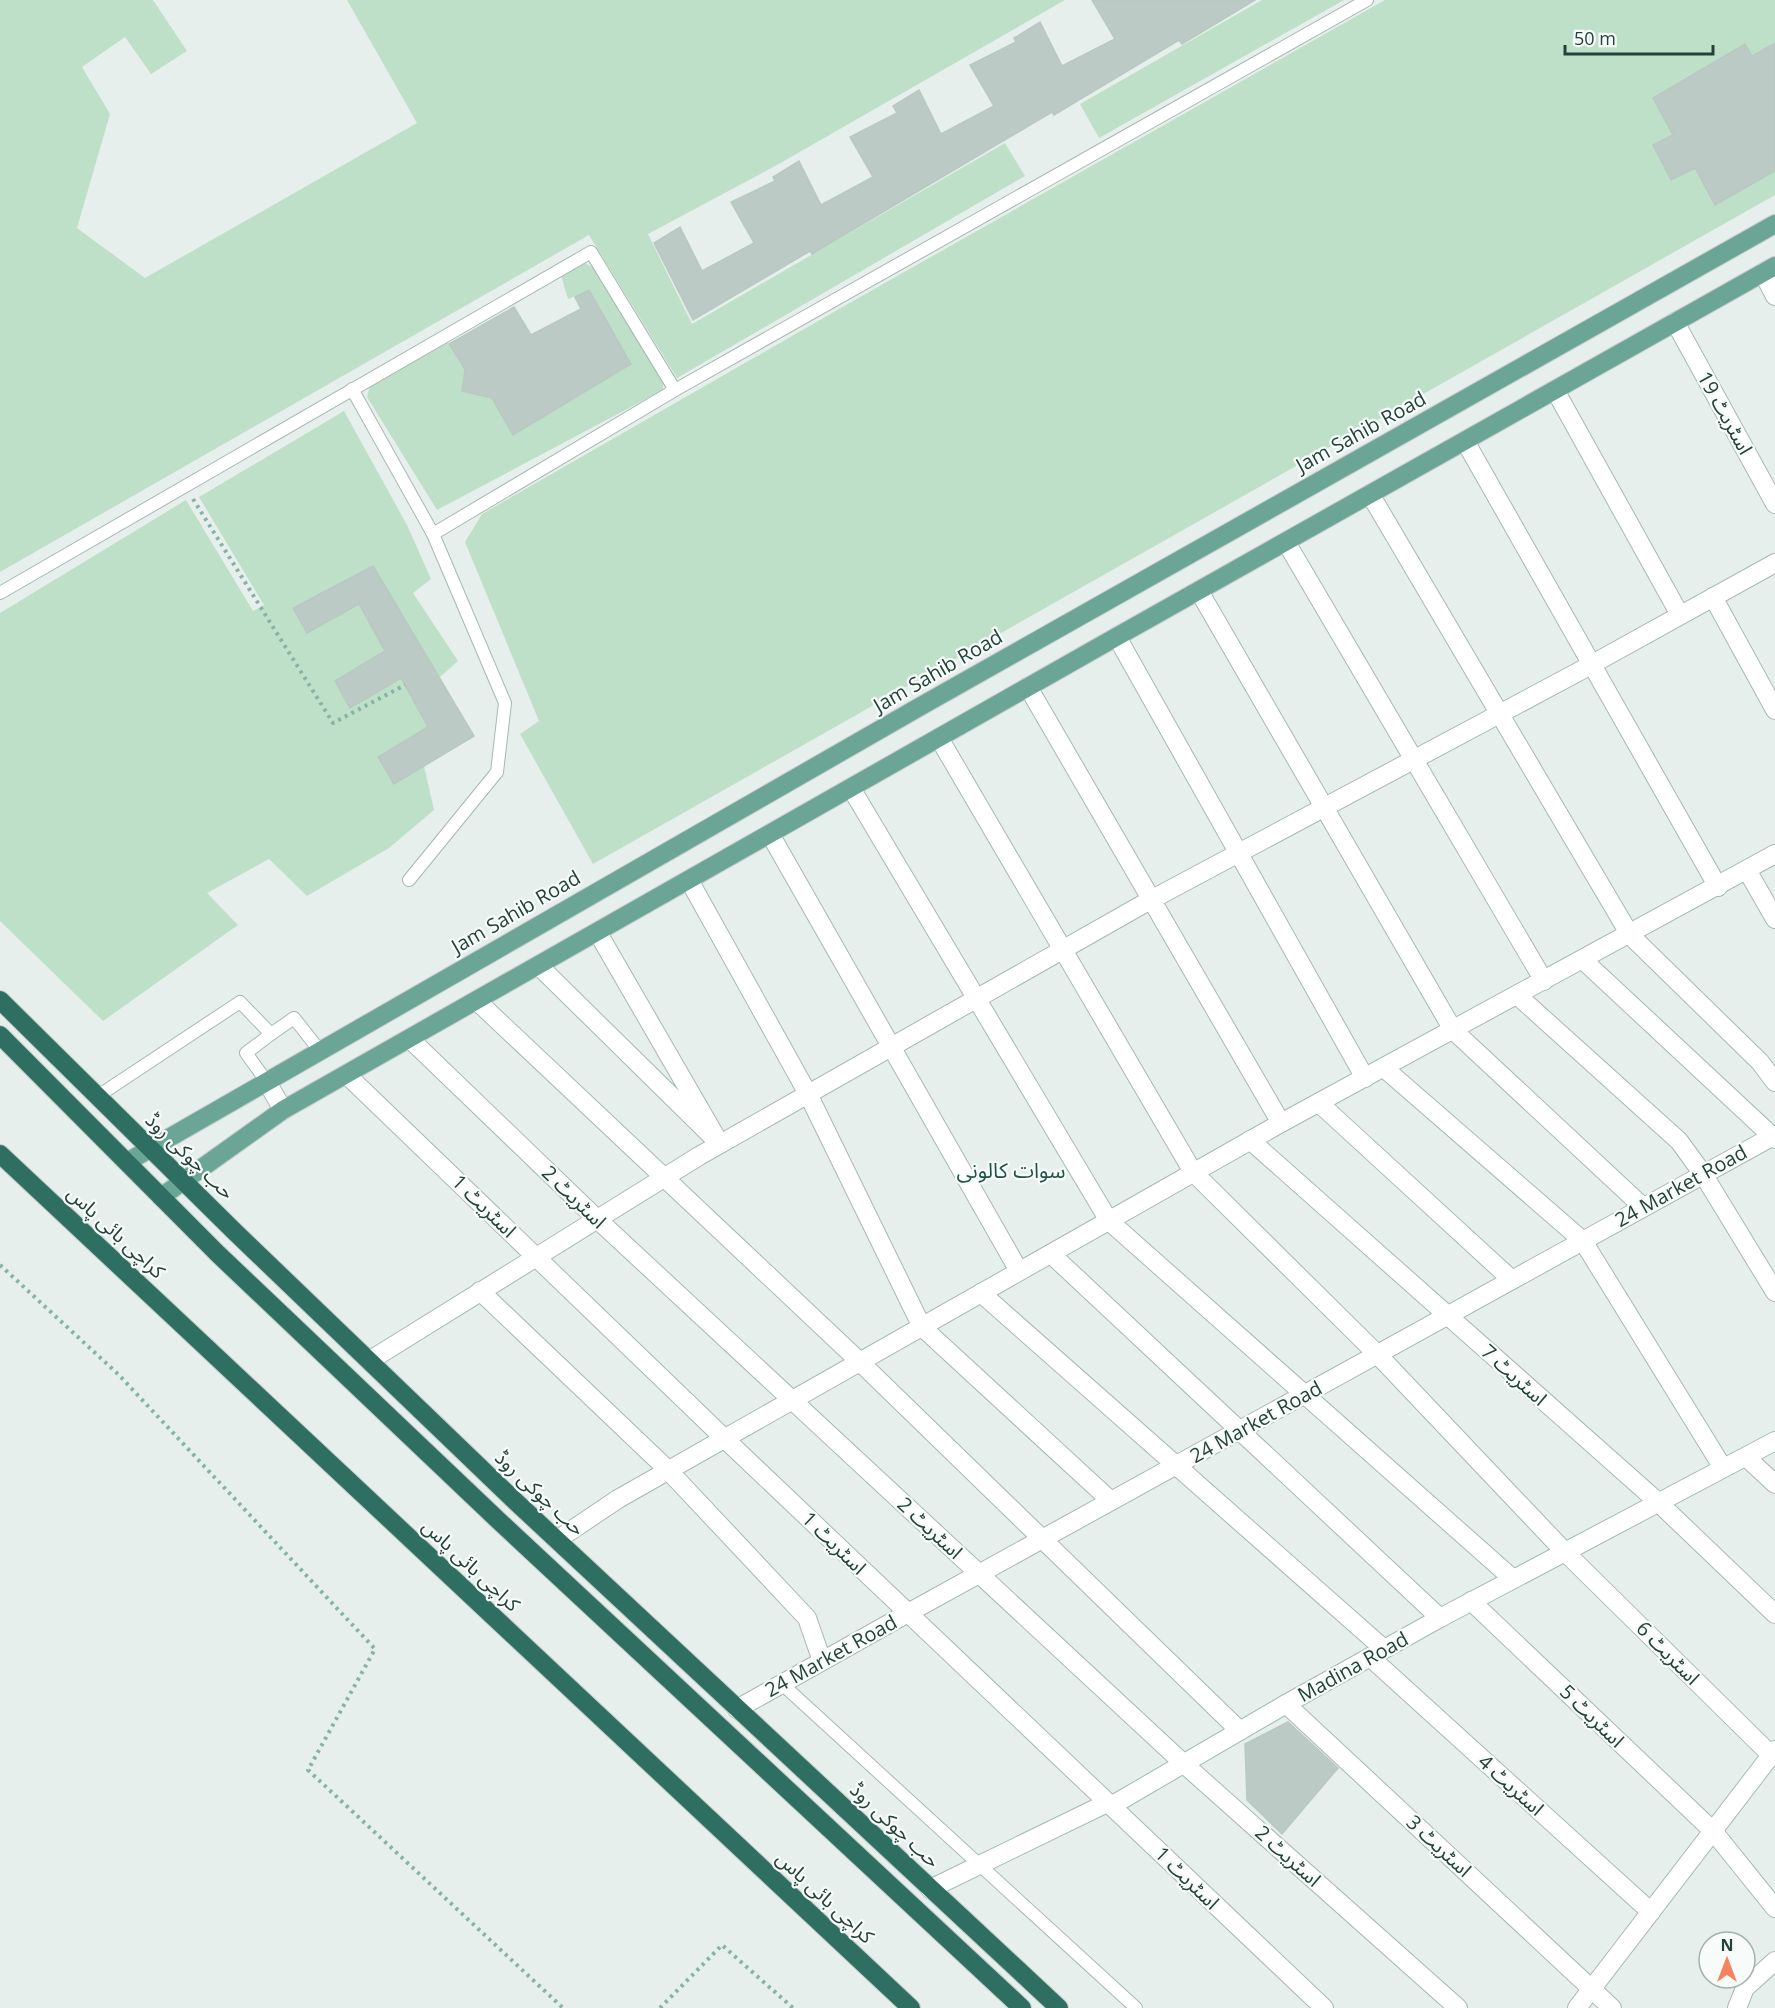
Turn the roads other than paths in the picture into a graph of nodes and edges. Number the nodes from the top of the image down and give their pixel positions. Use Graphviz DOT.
graph roads {
  1 [pos="1367,0"];
  2 [pos="1775,224"];
  3 [pos="1769,270"];
  4 [pos="1775,296"];
  5 [pos="1675,322"];
  6 [pos="352,388"];
  7 [pos="675,390"];
  8 [pos="1556,390"];
  9 [pos="1465,441"];
  10 [pos="1370,494"];
  11 [pos="1775,504"];
  12 [pos="433,534"];
  13 [pos="1286,542"];
  14 [pos="1775,563"];
  15 [pos="1199,591"];
  16 [pos="0,593"];
  17 [pos="1713,597"];
  18 [pos="1680,615"];
  19 [pos="1117,637"];
  20 [pos="1592,665"];
  21 [pos="1028,687"];
  22 [pos="1775,710"];
  23 [pos="1500,714"];
  24 [pos="939,738"];
  25 [pos="1414,760"];
  26 [pos="851,788"];
  27 [pos="1324,808"];
  28 [pos="770,834"];
  29 [pos="1239,854"];
  30 [pos="1775,854"];
  31 [pos="1747,870"];
  32 [pos="409,880"];
  33 [pos="689,880"];
  34 [pos="1718,887"];
  35 [pos="1151,900"];
  36 [pos="1775,919"];
  37 [pos="598,933"];
  38 [pos="1630,935"];
  39 [pos="1063,950"];
  40 [pos="1583,960"];
  41 [pos="539,966"];
  42 [pos="1544,981"];
  43 [pos="1517,995"];
  44 [pos="977,999"];
  45 [pos="0,1000"];
  46 [pos="477,1001"];
  47 [pos="1453,1030"];
  48 [pos="271,1034"];
  49 [pos="0,1035"];
  50 [pos="410,1039"];
  51 [pos="891,1047"];
  52 [pos="320,1051"];
  53 [pos="1384,1068"];
  54 [pos="347,1075"];
  55 [pos="1365,1078"];
  56 [pos="267,1082"];
  57 [pos="1775,1082"];
  58 [pos="808,1094"];
  59 [pos="98,1096"];
  60 [pos="1319,1103"];
  61 [pos="284,1110"];
  62 [pos="1281,1123"];
  63 [pos="1774,1137"];
  64 [pos="1250,1140"];
  65 [pos="720,1144"];
  66 [pos="150,1149"];
  67 [pos="0,1154"];
  68 [pos="127,1162"];
  69 [pos="1193,1172"];
  70 [pos="1703,1174"];
  71 [pos="664,1177"];
  72 [pos="184,1182"];
  73 [pos="161,1197"];
  74 [pos="1643,1207"];
  75 [pos="597,1219"];
  76 [pos="1109,1221"];
  77 [pos="1583,1241"];
  78 [pos="1051,1254"];
  79 [pos="536,1257"];
  80 [pos="1019,1271"];
  81 [pos="1512,1280"];
  82 [pos="480,1291"];
  83 [pos="1775,1292"];
  84 [pos="981,1293"];
  85 [pos="1448,1316"];
  86 [pos="922,1327"];
  87 [pos="1378,1355"];
  88 [pos="369,1360"];
  89 [pos="860,1362"];
  90 [pos="1305,1395"];
  91 [pos="792,1400"];
  92 [pos="1240,1431"];
  93 [pos="725,1438"];
  94 [pos="1775,1441"];
  95 [pos="1746,1456"];
  96 [pos="1176,1465"];
  97 [pos="1723,1468"];
  98 [pos="668,1470"];
  99 [pos="1775,1484"];
  100 [pos="1111,1501"];
  101 [pos="1659,1503"];
  102 [pos="1043,1539"];
  103 [pos="557,1540"];
  104 [pos="1564,1551"];
  105 [pos="979,1574"];
  106 [pos="1513,1579"];
  107 [pos="1472,1601"];
  108 [pos="908,1612"];
  109 [pos="1775,1614"];
  110 [pos="1440,1618"];
  111 [pos="1377,1653"];
  112 [pos="822,1661"];
  113 [pos="782,1684"];
  114 [pos="1286,1704"];
  115 [pos="737,1709"];
  116 [pos="1240,1731"];
  117 [pos="1773,1753"];
  118 [pos="1183,1763"];
  119 [pos="1111,1806"];
  120 [pos="1713,1831"];
  121 [pos="980,1864"];
  122 [pos="930,1888"];
  123 [pos="1775,1908"];
  124 [pos="1651,1912"];
  125 [pos="1775,1961"];
  126 [pos="1593,1988"];
  127 [pos="911,2008"];
  128 [pos="1022,2008"];
  129 [pos="1059,2008"];
  130 [pos="1136,2008"];
  131 [pos="1324,2008"];
  132 [pos="1458,2008"];
  133 [pos="1578,2008"];
  134 [pos="1612,2008"];
  135 [pos="1737,2008"];
  1 -- 7 [label="lane"];
  2 -- 52 [label="main road, Jam Sahib Road"];
  3 -- 4 [label="street"];
  3 -- 5 [label="main road"];
  5 -- 8 [label="main road"];
  5 -- 11 [label="street, اسٹریٹ 19"];
  6 -- 7 [label="lane"];
  6 -- 12 [label="lane"];
  6 -- 16 [label="lane"];
  7 -- 12 [label="lane"];
  8 -- 9 [label="main road"];
  8 -- 18 [label="street"];
  9 -- 10 [label="main road"];
  9 -- 20 [label="street"];
  10 -- 13 [label="main road"];
  10 -- 23 [label="street"];
  12 -- 32 [label="lane"];
  13 -- 15 [label="main road"];
  13 -- 25 [label="street"];
  14 -- 17 [label="street"];
  15 -- 19 [label="main road"];
  15 -- 27 [label="street"];
  17 -- 18 [label="street"];
  17 -- 22 [label="street"];
  18 -- 20 [label="street"];
  19 -- 21 [label="main road"];
  19 -- 29 [label="street"];
  20 -- 23 [label="street"];
  20 -- 34 [label="street"];
  21 -- 24 [label="main road"];
  21 -- 35 [label="street"];
  23 -- 25 [label="street"];
  23 -- 38 [label="street"];
  24 -- 26 [label="main road"];
  24 -- 39 [label="street, اسٹریٹ 6"];
  25 -- 27 [label="street"];
  25 -- 42 [label="street"];
  26 -- 28 [label="main road"];
  26 -- 44 [label="street"];
  27 -- 29 [label="street"];
  27 -- 47 [label="street"];
  28 -- 33 [label="main road"];
  28 -- 51 [label="street"];
  29 -- 35 [label="street"];
  29 -- 55 [label="street"];
  30 -- 31 [label="street"];
  31 -- 34 [label="street"];
  31 -- 36 [label="street"];
  33 -- 37 [label="main road"];
  33 -- 58 [label="street"];
  34 -- 38 [label="street"];
  35 -- 39 [label="street"];
  35 -- 62 [label="street"];
  37 -- 41 [label="main road"];
  37 -- 65 [label="street"];
  38 -- 40 [label="street"];
  38 -- 57 [label="street"];
  39 -- 44 [label="street"];
  39 -- 69 [label="street, اسٹریٹ 6"];
  40 -- 42 [label="street"];
  40 -- 63 [label="street"];
  41 -- 46 [label="main road"];
  41 -- 65 [label="street"];
  42 -- 43 [label="street"];
  43 -- 47 [label="street"];
  43 -- 70 [label="street"];
  44 -- 51 [label="street"];
  44 -- 76 [label="street"];
  45 -- 59 [label="highway, حب چوکی روڈ"];
  46 -- 50 [label="main road"];
  46 -- 71 [label="street"];
  47 -- 53 [label="street"];
  47 -- 74 [label="street"];
  48 -- 52 [label="lane"];
  48 -- 56 [label="lane"];
  48 -- 59 [label="lane"];
  49 -- 68 [label="highway"];
  50 -- 54 [label="main road"];
  50 -- 75 [label="street, اسٹریٹ 2"];
  51 -- 58 [label="street"];
  51 -- 80 [label="street"];
  52 -- 56 [label="main road, Jam Sahib Road"];
  53 -- 55 [label="street"];
  53 -- 77 [label="street"];
  54 -- 61 [label="main road"];
  54 -- 79 [label="street, اسٹریٹ 1"];
  55 -- 60 [label="street"];
  56 -- 61 [label="street"];
  56 -- 66 [label="main road, Jam Sahib Road"];
  58 -- 65 [label="street"];
  58 -- 86 [label="street"];
  59 -- 66 [label="highway, حب چوکی روڈ"];
  60 -- 62 [label="street"];
  60 -- 81 [label="street"];
  61 -- 72 [label="main road"];
  62 -- 64 [label="street"];
  63 -- 70 [label="street, 24 Market Road"];
  64 -- 69 [label="street"];
  64 -- 85 [label="street, اسٹریٹ 7"];
  65 -- 71 [label="street"];
  66 -- 68 [label="main road, Jam Sahib Road"];
  66 -- 72 [label="highway, حب چوکی روڈ"];
  67 -- 127 [label="highway, کراچی بائی پاس"];
  68 -- 73 [label="highway"];
  69 -- 76 [label="street"];
  69 -- 87 [label="street, اسٹریٹ 6"];
  70 -- 74 [label="street, 24 Market Road"];
  70 -- 83 [label="street"];
  71 -- 75 [label="street"];
  71 -- 89 [label="street"];
  72 -- 73 [label="main road"];
  72 -- 88 [label="highway, حب چوکی روڈ"];
  73 -- 128 [label="highway"];
  74 -- 77 [label="street, 24 Market Road"];
  75 -- 79 [label="street"];
  75 -- 91 [label="street, اسٹریٹ 2"];
  76 -- 78 [label="street"];
  76 -- 90 [label="street"];
  77 -- 81 [label="street, 24 Market Road"];
  77 -- 97 [label="street"];
  78 -- 80 [label="street"];
  78 -- 92 [label="street"];
  79 -- 82 [label="street"];
  79 -- 93 [label="street, اسٹریٹ 1"];
  80 -- 84 [label="street"];
  81 -- 85 [label="street, 24 Market Road"];
  82 -- 88 [label="street"];
  82 -- 98 [label="street"];
  84 -- 86 [label="street"];
  84 -- 96 [label="street, اسٹریٹ 4"];
  85 -- 87 [label="street, 24 Market Road"];
  85 -- 101 [label="street, اسٹریٹ 7"];
  86 -- 89 [label="street"];
  86 -- 100 [label="street"];
  87 -- 90 [label="street, 24 Market Road"];
  87 -- 104 [label="street, اسٹریٹ 6"];
  88 -- 103 [label="highway, حب چوکی روڈ"];
  89 -- 91 [label="street"];
  89 -- 102 [label="street"];
  90 -- 92 [label="street, 24 Market Road"];
  90 -- 106 [label="street"];
  91 -- 93 [label="street"];
  91 -- 105 [label="street, اسٹریٹ 2"];
  92 -- 96 [label="street, 24 Market Road"];
  92 -- 110 [label="street"];
  93 -- 98 [label="street"];
  93 -- 108 [label="street, اسٹریٹ 1"];
  94 -- 95 [label="street, Madina Road"];
  95 -- 97 [label="street, Madina Road"];
  95 -- 99 [label="street"];
  96 -- 100 [label="street, 24 Market Road"];
  96 -- 111 [label="street, اسٹریٹ 4"];
  97 -- 101 [label="street, Madina Road"];
  98 -- 103 [label="street"];
  98 -- 112 [label="street"];
  100 -- 102 [label="street, 24 Market Road"];
  101 -- 104 [label="street, Madina Road"];
  101 -- 109 [label="street, اسٹریٹ 7"];
  102 -- 105 [label="street, 24 Market Road"];
  102 -- 116 [label="street"];
  103 -- 115 [label="highway, حب چوکی روڈ"];
  104 -- 106 [label="street, Madina Road"];
  104 -- 117 [label="street, اسٹریٹ 6"];
  105 -- 108 [label="street, 24 Market Road"];
  105 -- 118 [label="street, اسٹریٹ 2"];
  106 -- 107 [label="street, Madina Road"];
  107 -- 110 [label="street, Madina Road"];
  107 -- 120 [label="street, اسٹریٹ 5"];
  108 -- 112 [label="street, 24 Market Road"];
  108 -- 119 [label="street, اسٹریٹ 1"];
  110 -- 111 [label="street, Madina Road"];
  111 -- 114 [label="street, Madina Road"];
  111 -- 124 [label="street, اسٹریٹ 4"];
  112 -- 113 [label="street, 24 Market Road"];
  113 -- 115 [label="street, 24 Market Road"];
  113 -- 121 [label="lane"];
  114 -- 116 [label="street, Madina Road"];
  114 -- 126 [label="street, اسٹریٹ 3"];
  115 -- 122 [label="highway, حب چوکی روڈ"];
  116 -- 118 [label="street, Madina Road"];
  117 -- 120 [label="street"];
  118 -- 119 [label="street, Madina Road"];
  118 -- 132 [label="street, اسٹریٹ 2"];
  119 -- 121 [label="street, Madina Road"];
  119 -- 131 [label="street, اسٹریٹ 1"];
  120 -- 123 [label="street, اسٹریٹ 5"];
  120 -- 124 [label="street"];
  121 -- 122 [label="street, Madina Road"];
  121 -- 130 [label="lane"];
  122 -- 129 [label="highway, حب چوکی روڈ"];
  124 -- 126 [label="street"];
  125 -- 135 [label="street"];
  126 -- 133 [label="street"];
  126 -- 134 [label="street, اسٹریٹ 3"];
}
